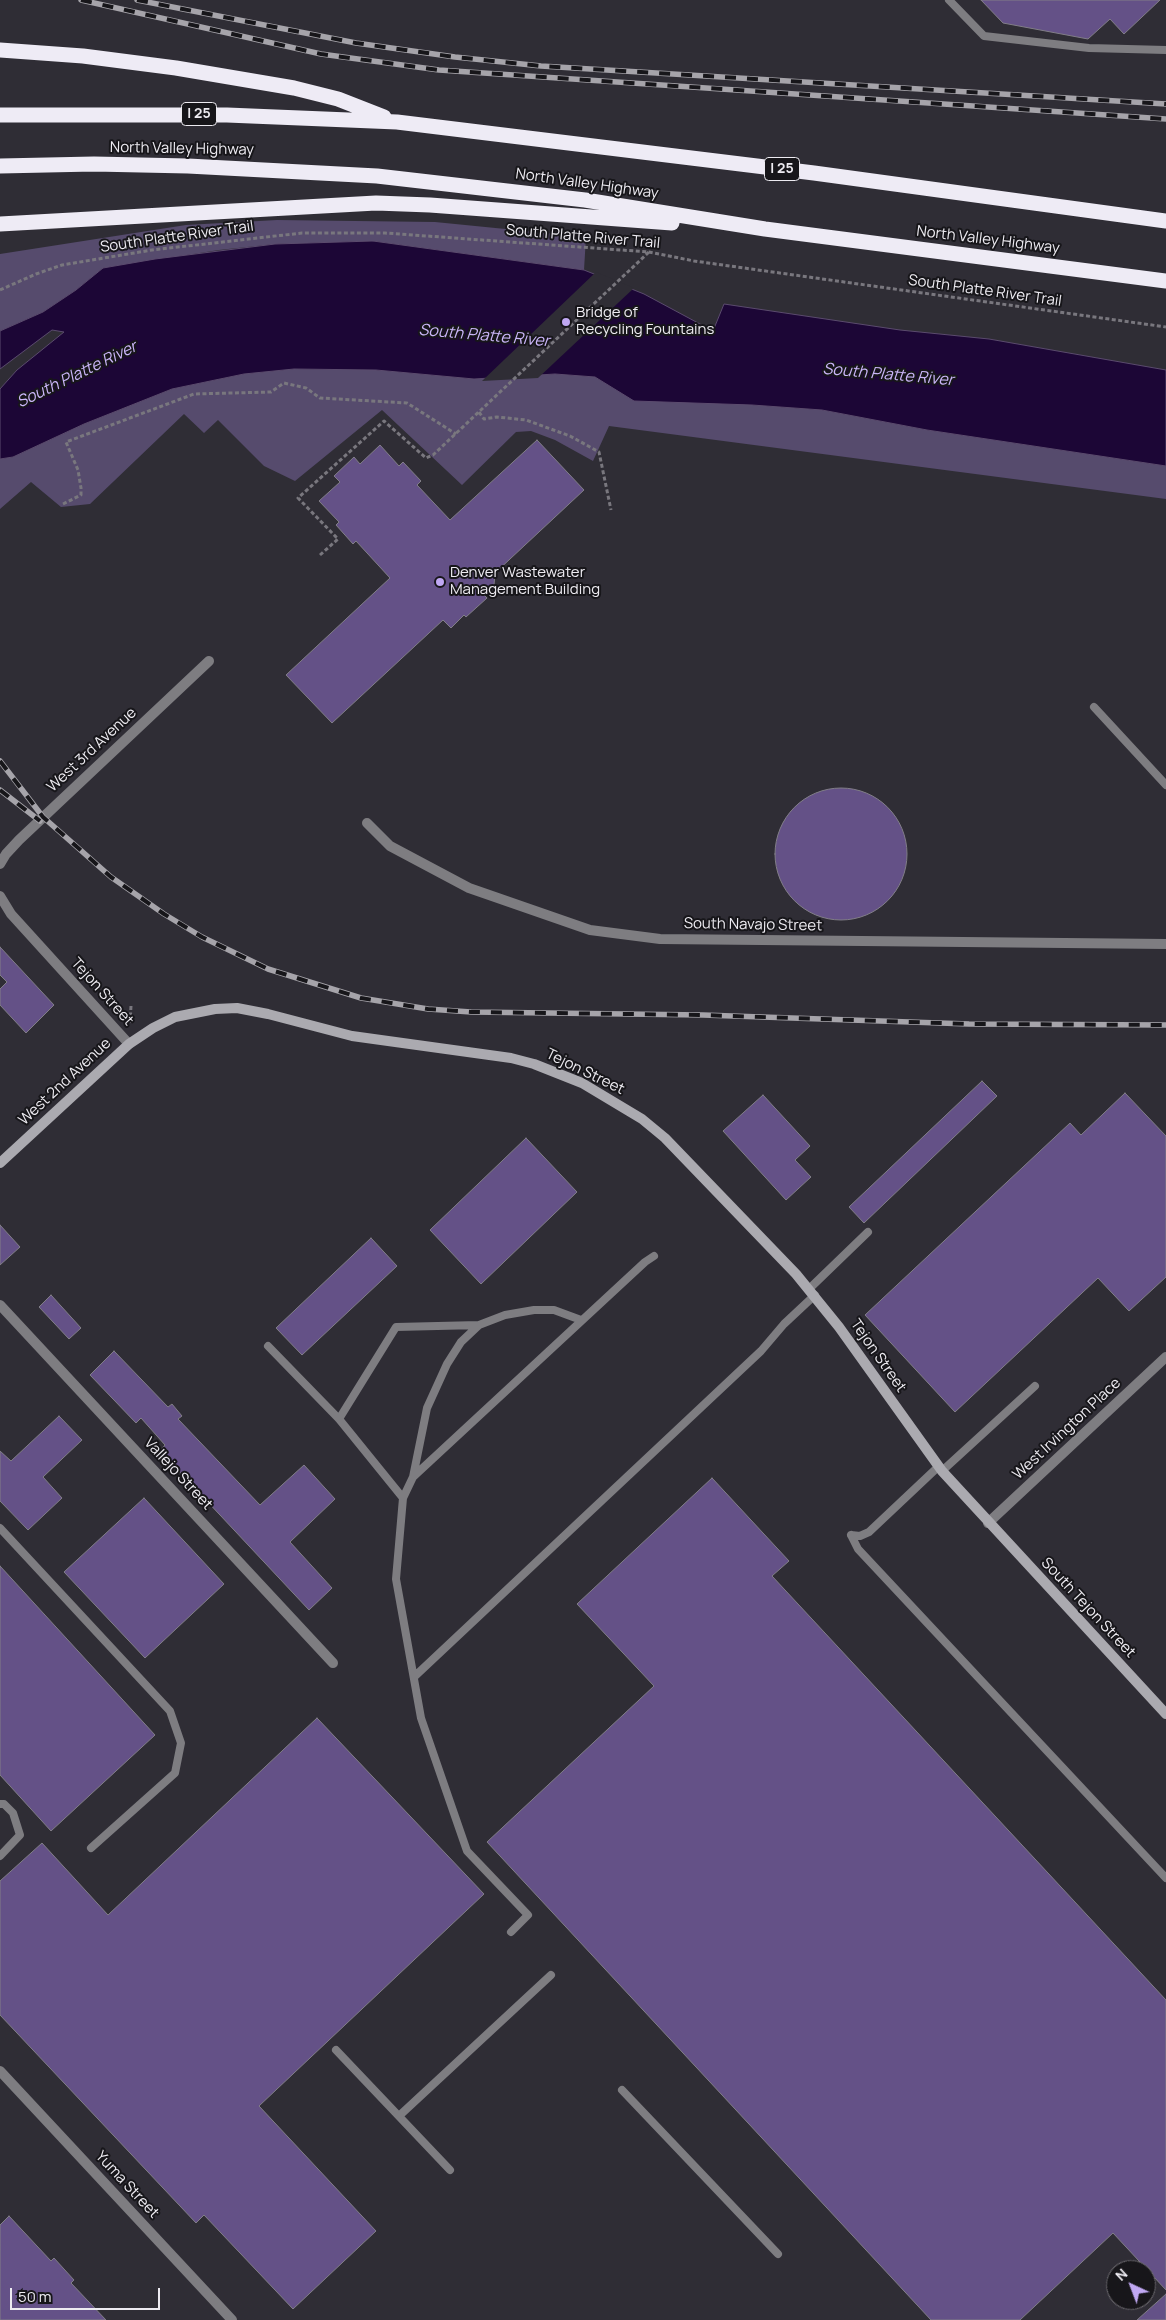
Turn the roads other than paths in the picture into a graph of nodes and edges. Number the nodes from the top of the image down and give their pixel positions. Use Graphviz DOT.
graph roads {
  1 [pos="949,0"];
  2 [pos="0,50"];
  3 [pos="1166,50"];
  4 [pos="0,115"];
  5 [pos="397,122"];
  6 [pos="0,166"];
  7 [pos="1166,221"];
  8 [pos="0,224"];
  9 [pos="765,229"];
  10 [pos="1166,281"];
  11 [pos="209,661"];
  12 [pos="1094,706"];
  13 [pos="1166,786"];
  14 [pos="367,823"];
  15 [pos="0,864"];
  16 [pos="0,896"];
  17 [pos="1166,944"];
  18 [pos="129,1044"];
  19 [pos="0,1163"];
  20 [pos="868,1232"];
  21 [pos="654,1256"];
  22 [pos="812,1292"];
  23 [pos="0,1306"];
  24 [pos="581,1320"];
  25 [pos="479,1325"];
  26 [pos="268,1346"];
  27 [pos="1166,1357"];
  28 [pos="1035,1386"];
  29 [pos="339,1419"];
  30 [pos="940,1469"];
  31 [pos="413,1477"];
  32 [pos="403,1498"];
  33 [pos="988,1523"];
  34 [pos="0,1528"];
  35 [pos="333,1663"];
  36 [pos="414,1677"];
  37 [pos="1166,1714"];
  38 [pos="0,1804"];
  39 [pos="91,1848"];
  40 [pos="0,1856"];
  41 [pos="1166,1878"];
  42 [pos="511,1932"];
  43 [pos="551,1976"];
  44 [pos="336,2050"];
  45 [pos="0,2071"];
  46 [pos="622,2090"];
  47 [pos="399,2116"];
  48 [pos="450,2170"];
  49 [pos="778,2254"];
  50 [pos="232,2320"];
  1 -- 3 [label="lane"];
  2 -- 5 [label="highway"];
  4 -- 5 [label="highway, I 25"];
  5 -- 7 [label="highway, I 25"];
  6 -- 9 [label="highway, North Valley Highway"];
  8 -- 9 [label="highway"];
  9 -- 10 [label="highway, North Valley Highway"];
  11 -- 15 [label="street, West 3rd Avenue"];
  12 -- 13 [label="lane"];
  14 -- 17 [label="street, South Navajo Street"];
  16 -- 18 [label="street, Tejon Street"];
  18 -- 19 [label="street, West 2nd Avenue"];
  18 -- 22 [label="street, Tejon Street"];
  20 -- 22 [label="lane"];
  21 -- 24 [label="lane"];
  22 -- 30 [label="street, Tejon Street"];
  22 -- 36 [label="lane"];
  23 -- 35 [label="street, Vallejo Street"];
  24 -- 25 [label="lane"];
  24 -- 31 [label="lane"];
  25 -- 29 [label="lane"];
  25 -- 31 [label="lane"];
  26 -- 29 [label="lane"];
  27 -- 33 [label="street, West Irvington Place"];
  28 -- 30 [label="lane"];
  29 -- 32 [label="lane"];
  30 -- 33 [label="street, Tejon Street"];
  30 -- 41 [label="lane"];
  31 -- 32 [label="lane"];
  32 -- 36 [label="lane"];
  33 -- 37 [label="street, South Tejon Street"];
  34 -- 39 [label="lane"];
  36 -- 42 [label="lane"];
  38 -- 40 [label="lane"];
  43 -- 47 [label="lane"];
  44 -- 47 [label="lane"];
  45 -- 50 [label="street, Yuma Street"];
  46 -- 49 [label="lane"];
  47 -- 48 [label="lane"];
}
